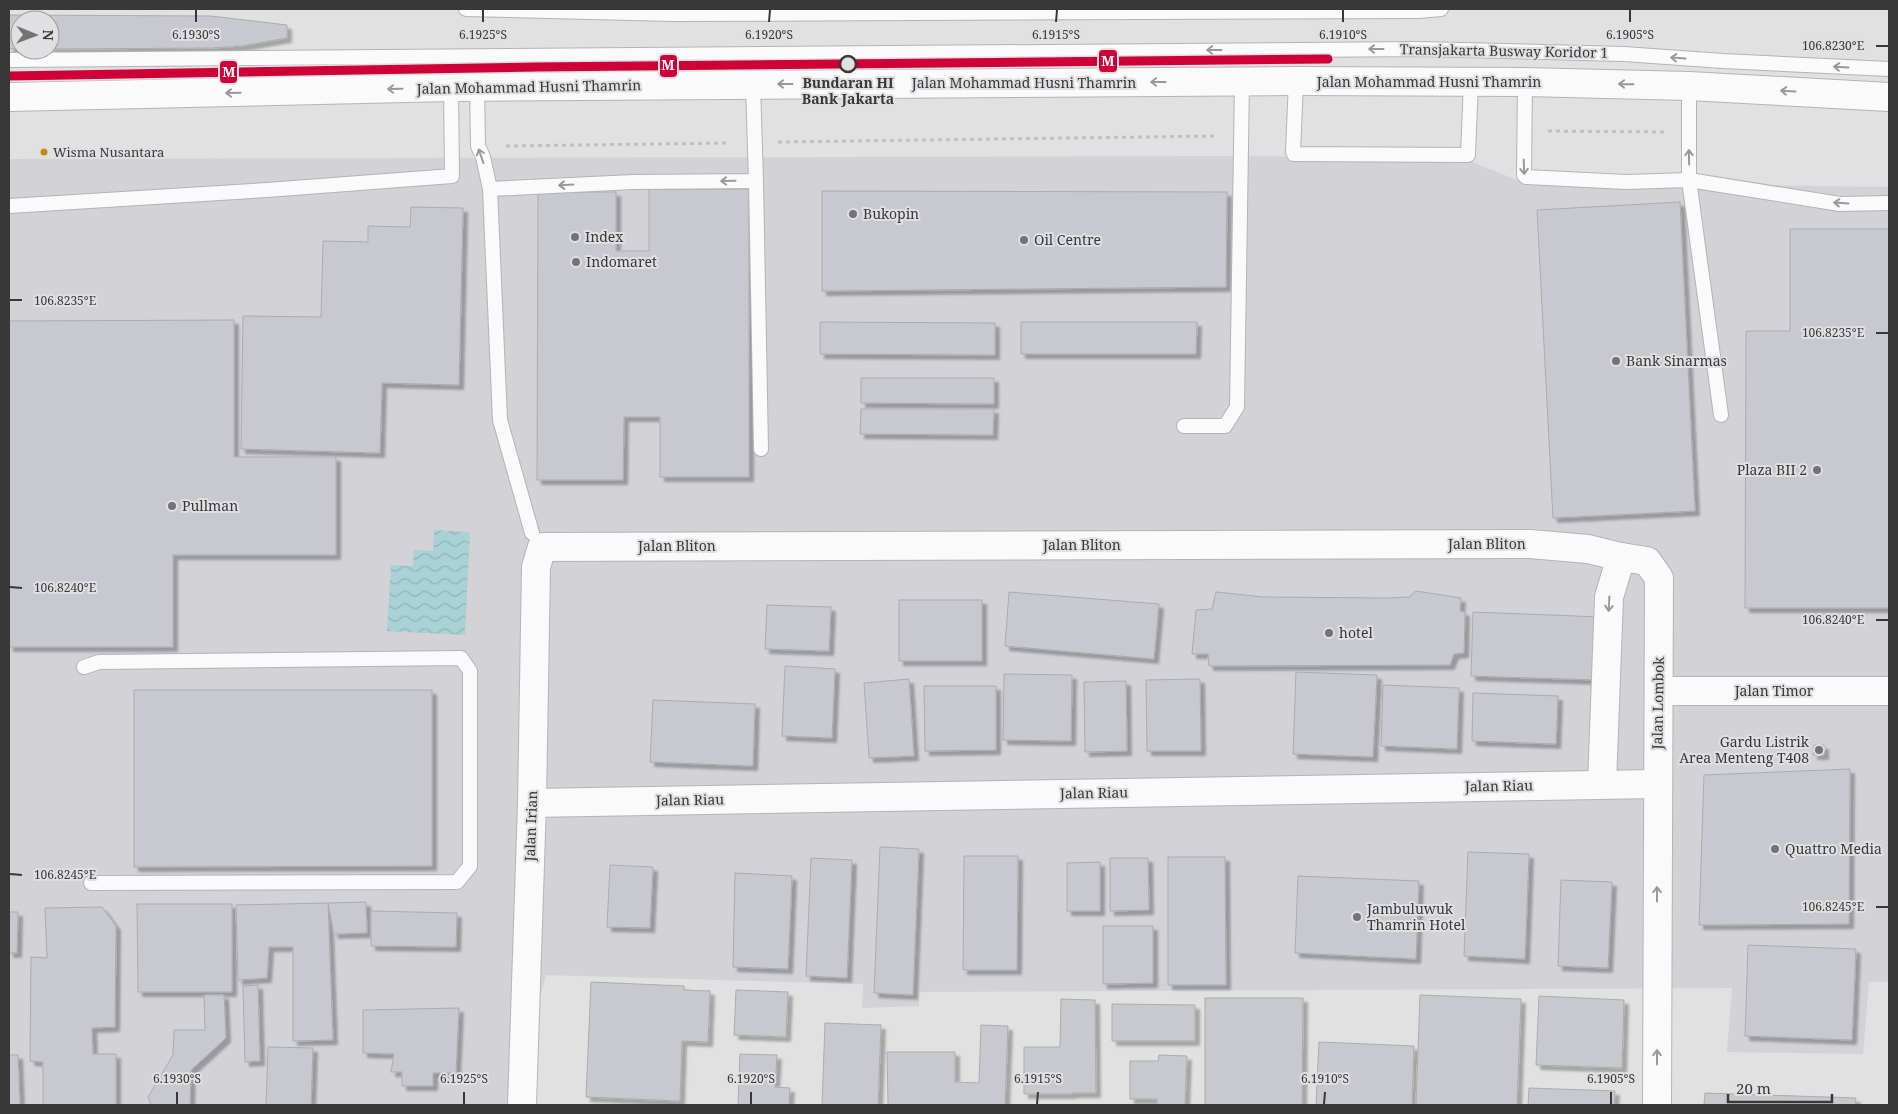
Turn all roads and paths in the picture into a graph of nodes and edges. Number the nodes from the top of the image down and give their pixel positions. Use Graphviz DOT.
graph roads {
  1 [pos="466,9"];
  2 [pos="1442,9"];
  3 [pos="9,60"];
  4 [pos="1889,69"];
  5 [pos="1242,81"];
  6 [pos="1296,81"];
  7 [pos="1471,82"];
  8 [pos="1524,82"];
  9 [pos="754,85"];
  10 [pos="1689,86"];
  11 [pos="464,87"];
  12 [pos="9,97"];
  13 [pos="1889,97"];
  14 [pos="1525,130"];
  15 [pos="1689,132"];
  16 [pos="1241,135"];
  17 [pos="755,143"];
  18 [pos="478,146"];
  19 [pos="1689,180"];
  20 [pos="756,181"];
  21 [pos="490,189"];
  22 [pos="1889,204"];
  23 [pos="9,206"];
  24 [pos="1721,415"];
  25 [pos="1184,426"];
  26 [pos="761,449"];
  27 [pos="537,540"];
  28 [pos="1621,557"];
  29 [pos="84,667"];
  30 [pos="1658,691"];
  31 [pos="1889,691"];
  32 [pos="1602,784"];
  33 [pos="1658,784"];
  34 [pos="532,803"];
  35 [pos="91,883"];
  36 [pos="522,1105"];
  37 [pos="1657,1105"];
  1 -- 2 [label="lane"];
  4 -- 3 [label="lane, Transjakarta Busway Koridor 1, one-way"];
  5 -- 6 [label="street, Jalan Mohammad Husni Thamrin"];
  5 -- 9 [label="street, Jalan Mohammad Husni Thamrin, one-way"];
  5 -- 16 [label="lane"];
  6 -- 7 [label="street, Jalan Mohammad Husni Thamrin"];
  6 -- 7 [label="lane"];
  7 -- 8 [label="street, Jalan Mohammad Husni Thamrin"];
  10 -- 8 [label="street, Jalan Mohammad Husni Thamrin, one-way"];
  8 -- 14 [label="lane"];
  9 -- 11 [label="street, Jalan Mohammad Husni Thamrin"];
  9 -- 17 [label="lane"];
  13 -- 10 [label="street, Jalan Mohammad Husni Thamrin, one-way"];
  10 -- 15 [label="lane"];
  11 -- 12 [label="street, Jalan Mohammad Husni Thamrin, one-way"];
  11 -- 18 [label="lane"];
  11 -- 23 [label="lane"];
  14 -- 15 [label="path"];
  14 -- 19 [label="lane, one-way"];
  19 -- 15 [label="lane, one-way"];
  16 -- 17 [label="path"];
  16 -- 25 [label="lane"];
  17 -- 18 [label="path"];
  17 -- 20 [label="lane"];
  21 -- 18 [label="lane, one-way"];
  22 -- 19 [label="lane, one-way"];
  19 -- 24 [label="lane"];
  20 -- 21 [label="lane, one-way"];
  20 -- 26 [label="lane"];
  21 -- 27 [label="lane"];
  27 -- 28 [label="street, Jalan Bliton"];
  27 -- 34 [label="street, Jalan Irian"];
  28 -- 30 [label="street, Jalan Lombok"];
  28 -- 32 [label="street, one-way"];
  29 -- 35 [label="lane"];
  30 -- 31 [label="street, Jalan Timor"];
  30 -- 33 [label="street, Jalan Lombok"];
  32 -- 33 [label="street, Jalan Riau"];
  32 -- 34 [label="street, Jalan Riau"];
  37 -- 33 [label="street, Jalan Lombok, one-way"];
  34 -- 36 [label="street, Jalan Irian"];
}
